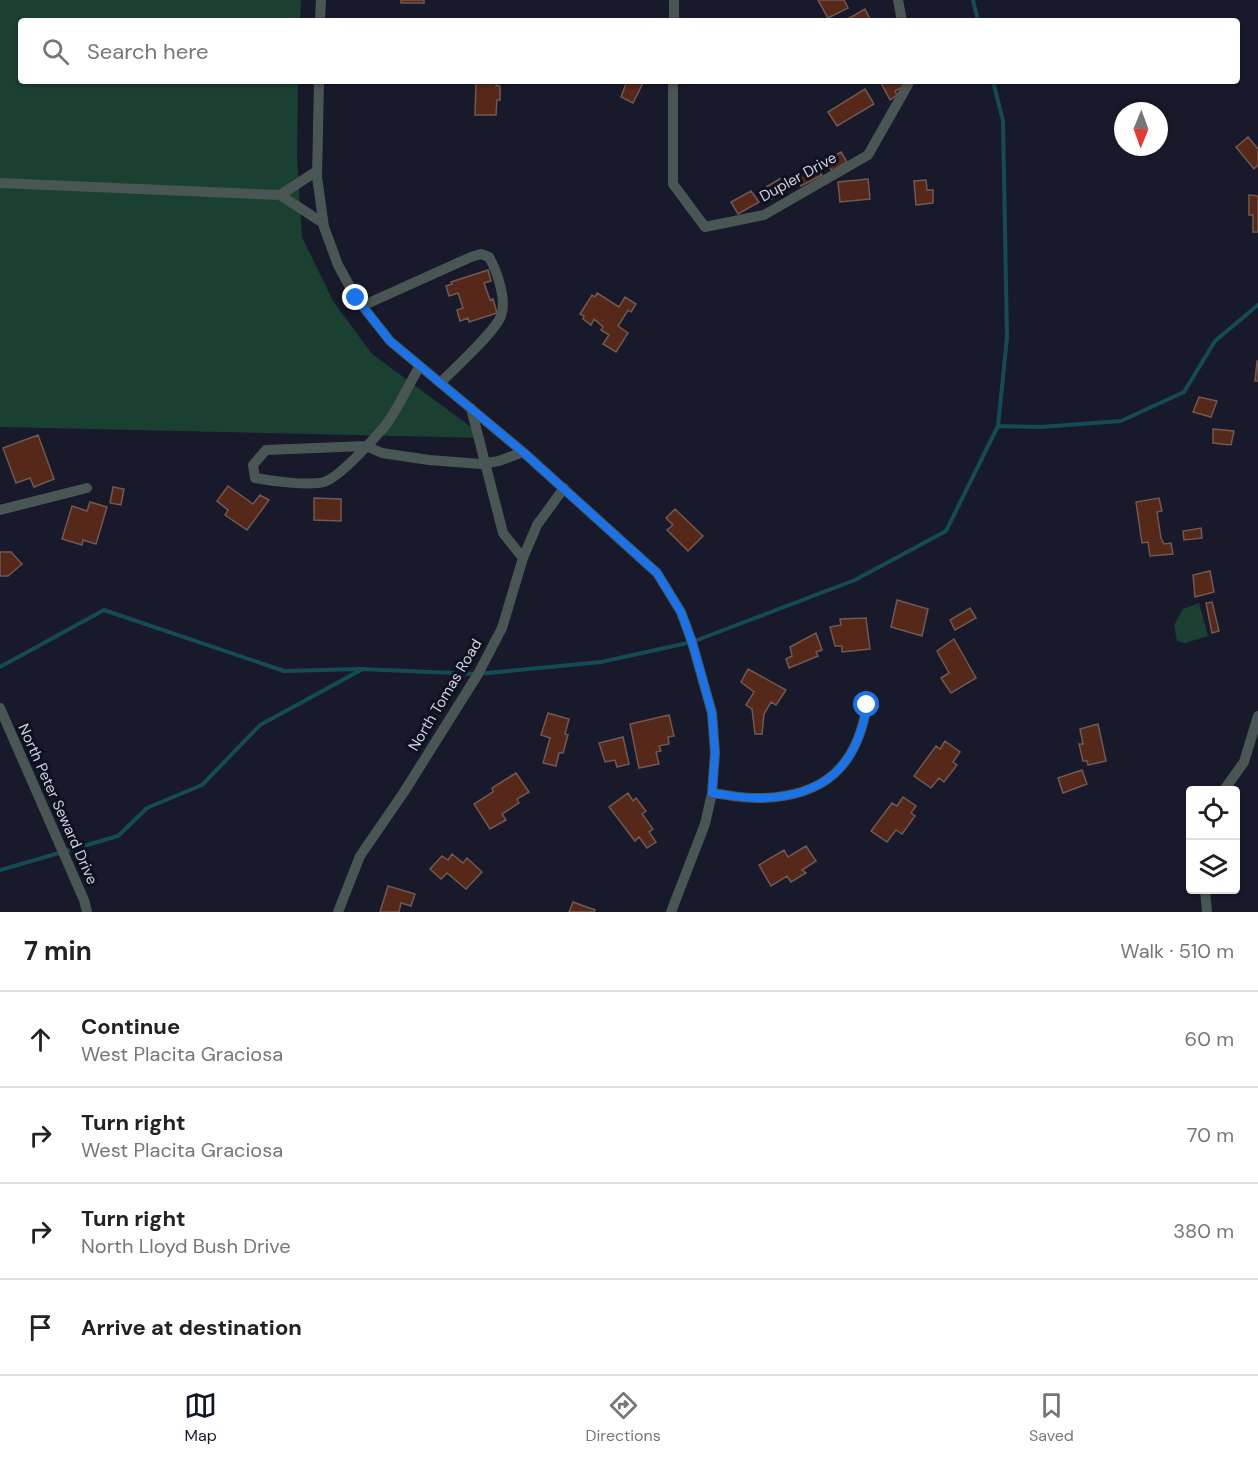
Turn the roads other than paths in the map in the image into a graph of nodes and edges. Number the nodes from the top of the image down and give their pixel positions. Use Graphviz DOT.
graph roads {
  1 [pos="321,0"];
  2 [pos="674,0"];
  3 [pos="898,0"];
  4 [pos="320,18"];
  5 [pos="674,18"];
  6 [pos="901,18"];
  7 [pos="319,84"];
  8 [pos="673,84"];
  9 [pos="908,84"];
  10 [pos="317,171"];
  11 [pos="0,183"];
  12 [pos="280,195"];
  13 [pos="323,223"];
  14 [pos="362,306"];
  15 [pos="420,366"];
  16 [pos="440,383"];
  17 [pos="471,408"];
  18 [pos="366,446"];
  19 [pos="523,452"];
  20 [pos="484,464"];
  21 [pos="87,488"];
  22 [pos="564,488"];
  23 [pos="0,510"];
  24 [pos="522,558"];
  25 [pos="867,705"];
  26 [pos="0,708"];
  27 [pos="1258,716"];
  28 [pos="1227,786"];
  29 [pos="712,793"];
  30 [pos="1205,894"];
  31 [pos="87,912"];
  32 [pos="338,912"];
  33 [pos="671,912"];
  34 [pos="1207,912"];
  1 -- 4 [label="street"];
  2 -- 5 [label="street"];
  3 -- 6 [label="street"];
  7 -- 10 [label="street"];
  8 -- 9 [label="street, Dupler Drive"];
  10 -- 12 [label="street"];
  10 -- 13 [label="street"];
  11 -- 12 [label="street"];
  12 -- 13 [label="street"];
  13 -- 14 [label="street"];
  14 -- 15 [label="street"];
  14 -- 16 [label="street"];
  15 -- 16 [label="street"];
  15 -- 18 [label="street"];
  16 -- 17 [label="street"];
  17 -- 19 [label="street"];
  17 -- 20 [label="street"];
  18 -- 18 [label="street"];
  18 -- 20 [label="street"];
  19 -- 20 [label="street"];
  19 -- 22 [label="street"];
  20 -- 24 [label="street"];
  21 -- 23 [label="street"];
  22 -- 24 [label="street, North Tomas Road"];
  22 -- 29 [label="street"];
  24 -- 32 [label="street, North Tomas Road"];
  25 -- 29 [label="street"];
  26 -- 31 [label="street, North Peter Seward Drive"];
  27 -- 28 [label="street"];
  29 -- 33 [label="street"];
  30 -- 34 [label="street"];
}
